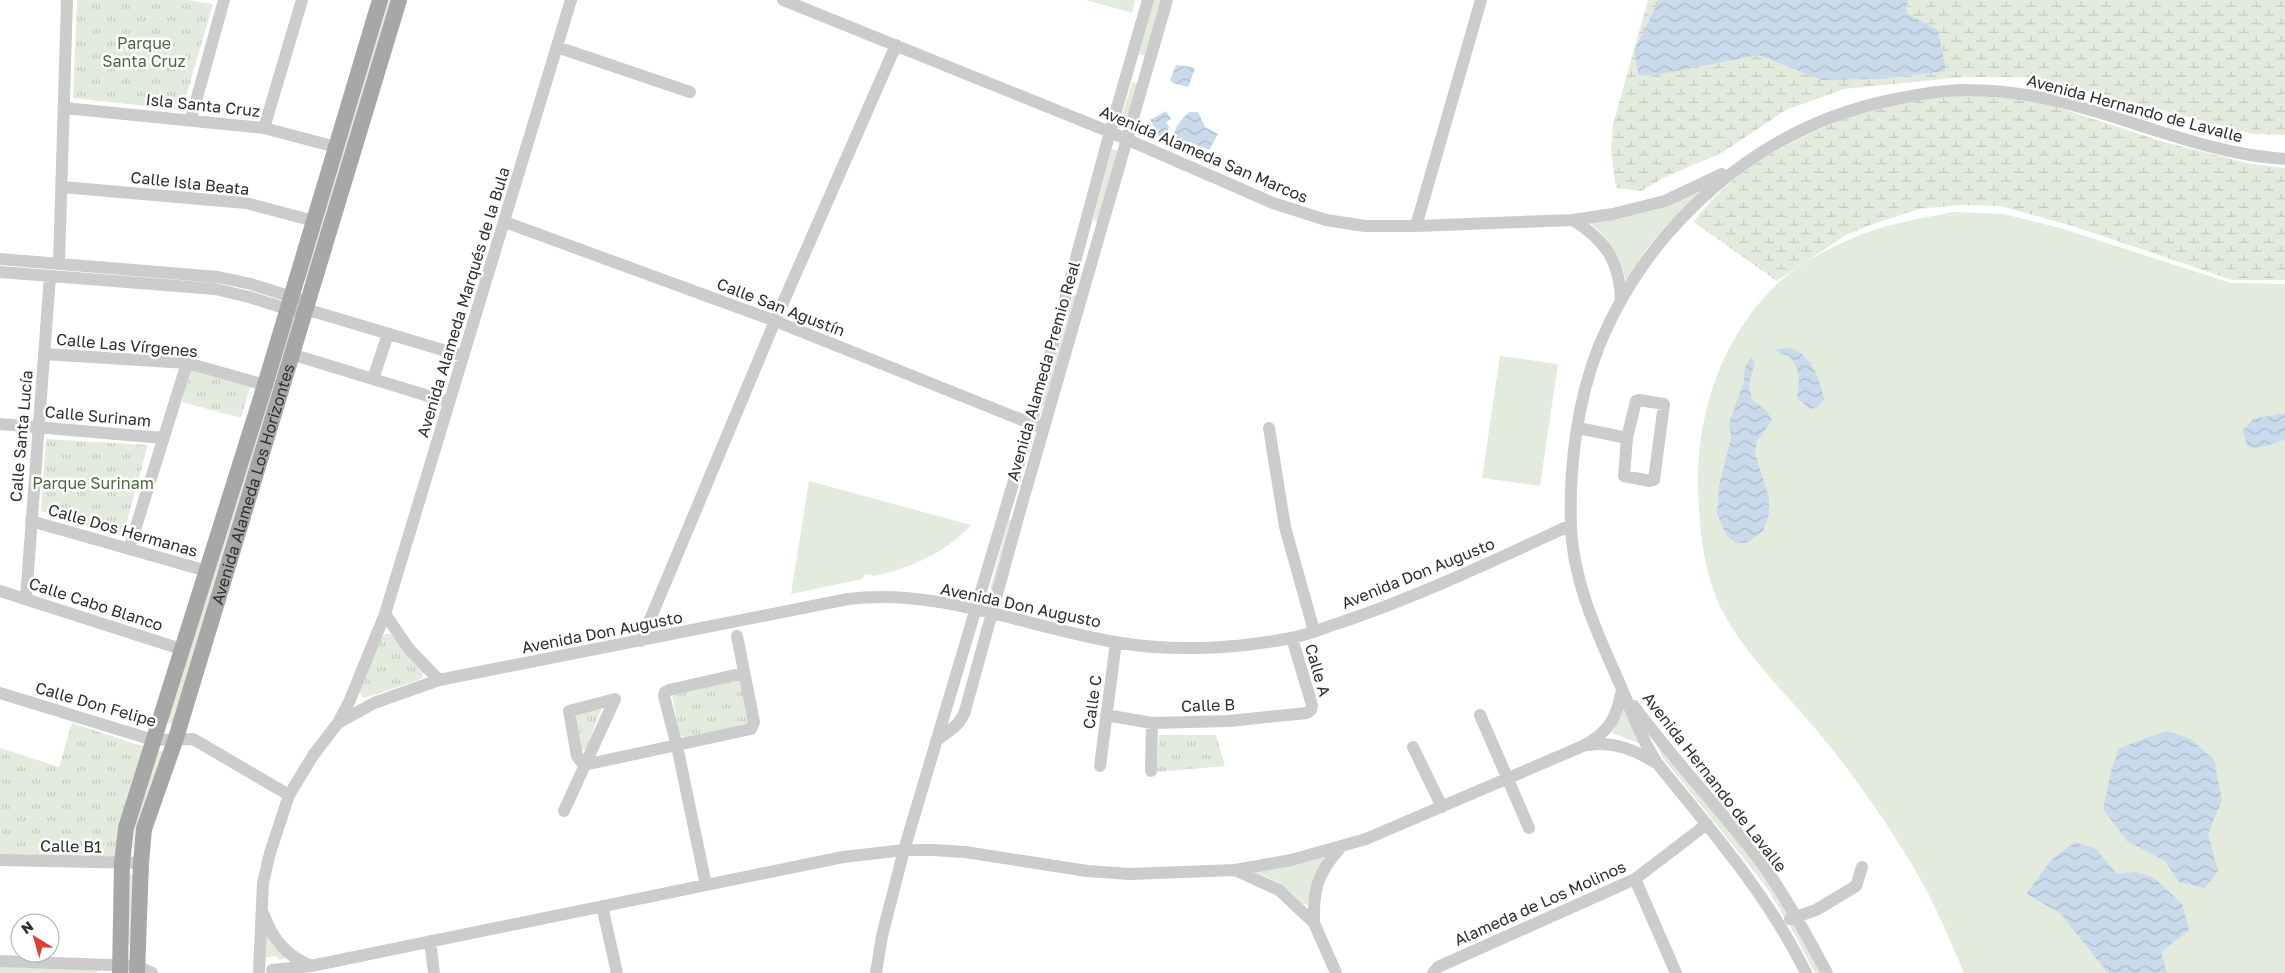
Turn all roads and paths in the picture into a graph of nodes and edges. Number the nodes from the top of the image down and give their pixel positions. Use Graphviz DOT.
graph roads {
  1 [pos="67,0"];
  2 [pos="224,0"];
  3 [pos="302,0"];
  4 [pos="380,0"];
  5 [pos="399,0"];
  6 [pos="571,0"];
  7 [pos="784,0"];
  8 [pos="1148,0"];
  9 [pos="1167,0"];
  10 [pos="1481,0"];
  11 [pos="896,44"];
  12 [pos="557,47"];
  13 [pos="690,92"];
  14 [pos="65,108"];
  15 [pos="191,119"];
  16 [pos="264,128"];
  17 [pos="1110,132"];
  18 [pos="1127,140"];
  19 [pos="336,147"];
  20 [pos="2285,159"];
  21 [pos="1743,162"];
  22 [pos="62,187"];
  23 [pos="1573,220"];
  24 [pos="314,221"];
  25 [pos="505,222"];
  26 [pos="1416,226"];
  27 [pos="1083,233"];
  28 [pos="1098,236"];
  29 [pos="0,259"];
  30 [pos="58,263"];
  31 [pos="0,272"];
  32 [pos="50,276"];
  33 [pos="1070,279"];
  34 [pos="1085,283"];
  35 [pos="1621,302"];
  36 [pos="300,307"];
  37 [pos="775,321"];
  38 [pos="388,334"];
  39 [pos="44,354"];
  40 [pos="291,354"];
  41 [pos="462,356"];
  42 [pos="187,363"];
  43 [pos="373,379"];
  44 [pos="264,385"];
  45 [pos="448,402"];
  46 [pos="0,424"];
  47 [pos="1031,424"];
  48 [pos="38,427"];
  49 [pos="1044,428"];
  50 [pos="1269,428"];
  51 [pos="1578,428"];
  52 [pos="163,438"];
  53 [pos="1627,438"];
  54 [pos="1009,500"];
  55 [pos="1022,503"];
  56 [pos="31,521"];
  57 [pos="1571,525"];
  58 [pos="129,549"];
  59 [pos="207,571"];
  60 [pos="0,591"];
  61 [pos="26,598"];
  62 [pos="976,609"];
  63 [pos="992,613"];
  64 [pos="385,614"];
  65 [pos="1314,631"];
  66 [pos="737,636"];
  67 [pos="1292,638"];
  68 [pos="641,641"];
  69 [pos="1116,642"];
  70 [pos="182,649"];
  71 [pos="744,673"];
  72 [pos="438,680"];
  73 [pos="1622,690"];
  74 [pos="0,693"];
  75 [pos="1311,710"];
  76 [pos="1106,715"];
  77 [pos="1480,715"];
  78 [pos="338,723"];
  79 [pos="1152,723"];
  80 [pos="176,738"];
  81 [pos="153,740"];
  82 [pos="936,741"];
  83 [pos="677,746"];
  84 [pos="1413,746"];
  85 [pos="1583,746"];
  86 [pos="1657,763"];
  87 [pos="584,765"];
  88 [pos="1100,766"];
  89 [pos="1151,771"];
  90 [pos="1507,779"];
  91 [pos="289,795"];
  92 [pos="1442,807"];
  93 [pos="564,811"];
  94 [pos="1707,824"];
  95 [pos="1529,828"];
  96 [pos="1340,848"];
  97 [pos="904,850"];
  98 [pos="0,860"];
  99 [pos="122,863"];
  100 [pos="140,864"];
  101 [pos="1862,867"];
  102 [pos="1235,870"];
  103 [pos="1635,879"];
  104 [pos="706,885"];
  105 [pos="602,906"];
  106 [pos="262,910"];
  107 [pos="1795,916"];
  108 [pos="1314,923"];
  109 [pos="1780,926"];
  110 [pos="430,941"];
  111 [pos="0,961"];
  112 [pos="311,966"];
  113 [pos="120,969"];
  114 [pos="142,971"];
  115 [pos="266,972"];
  116 [pos="300,973"];
  117 [pos="434,973"];
  118 [pos="617,973"];
  119 [pos="876,973"];
  120 [pos="1336,973"];
  121 [pos="1433,973"];
  122 [pos="1676,973"];
  123 [pos="1806,973"];
  124 [pos="1826,973"];
  1 -- 14 [label="street"];
  2 -- 15 [label="street"];
  3 -- 16 [label="street"];
  4 -- 19 [label="main road, Avenida Alameda Los Horizontes"];
  5 -- 36 [label="main road, Avenida Alameda Los Horizontes"];
  6 -- 12 [label="street, Avenida Alameda Marqués de la Bula"];
  7 -- 11 [label="street, Avenida Alameda San Marcos"];
  8 -- 17 [label="street, Avenida Alameda Premio Real"];
  9 -- 18 [label="street, Avenida Alameda Premio Real"];
  10 -- 26 [label="street"];
  11 -- 17 [label="street, Avenida Alameda San Marcos"];
  11 -- 37 [label="street"];
  12 -- 13 [label="street"];
  12 -- 25 [label="street, Avenida Alameda Marqués de la Bula"];
  14 -- 15 [label="street, Isla Santa Cruz"];
  14 -- 22 [label="street"];
  15 -- 16 [label="street, Isla Santa Cruz"];
  16 -- 19 [label="street, Isla Santa Cruz"];
  17 -- 18 [label="street, Avenida Alameda San Marcos"];
  17 -- 27 [label="street, Avenida Alameda Premio Real"];
  18 -- 26 [label="street, Avenida Alameda San Marcos"];
  18 -- 28 [label="street, Avenida Alameda Premio Real"];
  19 -- 24 [label="main road, Avenida Alameda Los Horizontes"];
  20 -- 21 [label="street, Avenida Hernando de Lavalle"];
  21 -- 23 [label="street, Avenida Alameda San Marcos"];
  21 -- 35 [label="street, Avenida Hernando de Lavalle"];
  22 -- 24 [label="street, Calle Isla Beata"];
  22 -- 30 [label="street"];
  23 -- 26 [label="street, Avenida Alameda San Marcos"];
  23 -- 35 [label="street"];
  24 -- 36 [label="main road, Avenida Alameda Los Horizontes"];
  25 -- 37 [label="street, Calle San Agustín"];
  25 -- 41 [label="street, Avenida Alameda Marqués de la Bula"];
  27 -- 28 [label="street"];
  27 -- 33 [label="street, Avenida Alameda Premio Real"];
  28 -- 34 [label="street, Avenida Alameda Premio Real"];
  29 -- 30 [label="street"];
  30 -- 36 [label="street"];
  31 -- 32 [label="street"];
  32 -- 36 [label="street"];
  32 -- 39 [label="street, Calle Santa Lucía"];
  33 -- 34 [label="street"];
  33 -- 47 [label="street, Avenida Alameda Premio Real"];
  34 -- 49 [label="street, Avenida Alameda Premio Real"];
  35 -- 51 [label="street, Avenida Hernando de Lavalle"];
  36 -- 38 [label="street"];
  36 -- 40 [label="main road, Avenida Alameda Los Horizontes"];
  36 -- 44 [label="main road, Avenida Alameda Los Horizontes"];
  37 -- 47 [label="street, Calle San Agustín"];
  37 -- 68 [label="street"];
  38 -- 41 [label="street"];
  38 -- 43 [label="street"];
  39 -- 42 [label="street, Calle Las Vírgenes"];
  39 -- 48 [label="street, Calle Santa Lucía"];
  40 -- 43 [label="street"];
  40 -- 80 [label="main road, Avenida Alameda Los Horizontes"];
  41 -- 45 [label="street, Avenida Alameda Marqués de la Bula"];
  42 -- 44 [label="street, Calle Las Vírgenes"];
  42 -- 52 [label="street"];
  43 -- 45 [label="street"];
  44 -- 59 [label="main road, Avenida Alameda Los Horizontes"];
  45 -- 64 [label="street, Avenida Alameda Marqués de la Bula"];
  46 -- 48 [label="street, Calle Surinam"];
  47 -- 49 [label="street, Calle San Agustín"];
  47 -- 54 [label="street, Avenida Alameda Premio Real"];
  48 -- 52 [label="street, Calle Surinam"];
  48 -- 56 [label="street, Calle Santa Lucía"];
  49 -- 55 [label="street, Avenida Alameda Premio Real"];
  50 -- 65 [label="street"];
  51 -- 53 [label="street"];
  51 -- 57 [label="street, Avenida Hernando de Lavalle"];
  52 -- 58 [label="street"];
  53 -- 53 [label="street"];
  54 -- 55 [label="street"];
  54 -- 62 [label="street, Avenida Alameda Premio Real"];
  55 -- 63 [label="street, Avenida Alameda Premio Real"];
  56 -- 58 [label="street, Calle Dos Hermanas"];
  56 -- 61 [label="street, Calle Santa Lucía"];
  57 -- 65 [label="street, Avenida Don Augusto"];
  57 -- 73 [label="street, Avenida Hernando de Lavalle"];
  58 -- 59 [label="street, Calle Dos Hermanas"];
  59 -- 70 [label="main road, Avenida Alameda Los Horizontes"];
  60 -- 61 [label="street, Calle Cabo Blanco"];
  61 -- 70 [label="street, Calle Cabo Blanco"];
  62 -- 63 [label="street, Avenida Don Augusto"];
  62 -- 68 [label="street, Avenida Don Augusto"];
  62 -- 82 [label="street, Avenida Alameda Premio Real"];
  63 -- 69 [label="street, Avenida Don Augusto"];
  63 -- 82 [label="street, Avenida Alameda Premio Real"];
  64 -- 72 [label="street"];
  64 -- 78 [label="street, Avenida Alameda Marqués de la Bula"];
  65 -- 67 [label="street, Avenida Don Augusto"];
  66 -- 71 [label="street"];
  67 -- 69 [label="street, Avenida Don Augusto"];
  67 -- 75 [label="street, Calle A"];
  68 -- 72 [label="street, Avenida Don Augusto"];
  69 -- 76 [label="street, Calle C"];
  70 -- 81 [label="main road, Avenida Alameda Los Horizontes"];
  71 -- 83 [label="street"];
  71 -- 83 [label="street"];
  72 -- 78 [label="street, Avenida Don Augusto"];
  73 -- 85 [label="street"];
  73 -- 86 [label="street, Avenida Hernando de Lavalle"];
  73 -- 107 [label="street, Avenida Hernando de Lavalle"];
  74 -- 81 [label="street, Calle Don Felipe"];
  75 -- 79 [label="street, Calle B"];
  76 -- 79 [label="street, Calle B"];
  76 -- 88 [label="street, Calle C"];
  77 -- 90 [label="street"];
  78 -- 91 [label="street, Avenida Alameda Marqués de la Bula"];
  79 -- 89 [label="street"];
  80 -- 81 [label="street, Calle Don Felipe"];
  80 -- 91 [label="street, Calle Don Felipe"];
  80 -- 100 [label="main road, Avenida Alameda Los Horizontes"];
  81 -- 99 [label="main road, Avenida Alameda Los Horizontes"];
  82 -- 97 [label="street, Avenida Alameda Premio Real"];
  83 -- 87 [label="street"];
  83 -- 104 [label="street"];
  84 -- 92 [label="street"];
  85 -- 86 [label="street"];
  85 -- 90 [label="street"];
  86 -- 94 [label="street, Avenida Hernando de Lavalle"];
  87 -- 87 [label="street"];
  87 -- 93 [label="street"];
  90 -- 92 [label="street"];
  90 -- 95 [label="street"];
  91 -- 106 [label="street, Avenida Alameda Marqués de la Bula"];
  92 -- 96 [label="street"];
  94 -- 103 [label="street, Alameda de Los Molinos"];
  94 -- 109 [label="street, Avenida Hernando de Lavalle"];
  96 -- 102 [label="street"];
  96 -- 108 [label="street"];
  97 -- 102 [label="street"];
  97 -- 104 [label="street"];
  97 -- 119 [label="street, Avenida Alameda Premio Real"];
  98 -- 99 [label="street, Calle B1"];
  99 -- 100 [label="street, Calle B1"];
  99 -- 113 [label="main road, Avenida Alameda Los Horizontes"];
  100 -- 114 [label="main road, Avenida Alameda Los Horizontes"];
  101 -- 107 [label="street"];
  102 -- 108 [label="street"];
  103 -- 121 [label="street, Alameda de Los Molinos"];
  103 -- 122 [label="street"];
  104 -- 105 [label="street"];
  105 -- 110 [label="street"];
  105 -- 118 [label="street"];
  106 -- 112 [label="street, Avenida Alameda Marqués de la Bula"];
  106 -- 115 [label="street, Avenida Alameda Marqués de la Bula"];
  107 -- 109 [label="street"];
  107 -- 124 [label="street, Avenida Hernando de Lavalle"];
  108 -- 120 [label="street"];
  109 -- 123 [label="street, Avenida Hernando de Lavalle"];
  110 -- 112 [label="street"];
  110 -- 117 [label="street"];
  111 -- 113 [label="street"];
  112 -- 115 [label="street"];
  112 -- 116 [label="street"];
  113 -- 114 [label="street"];
}
